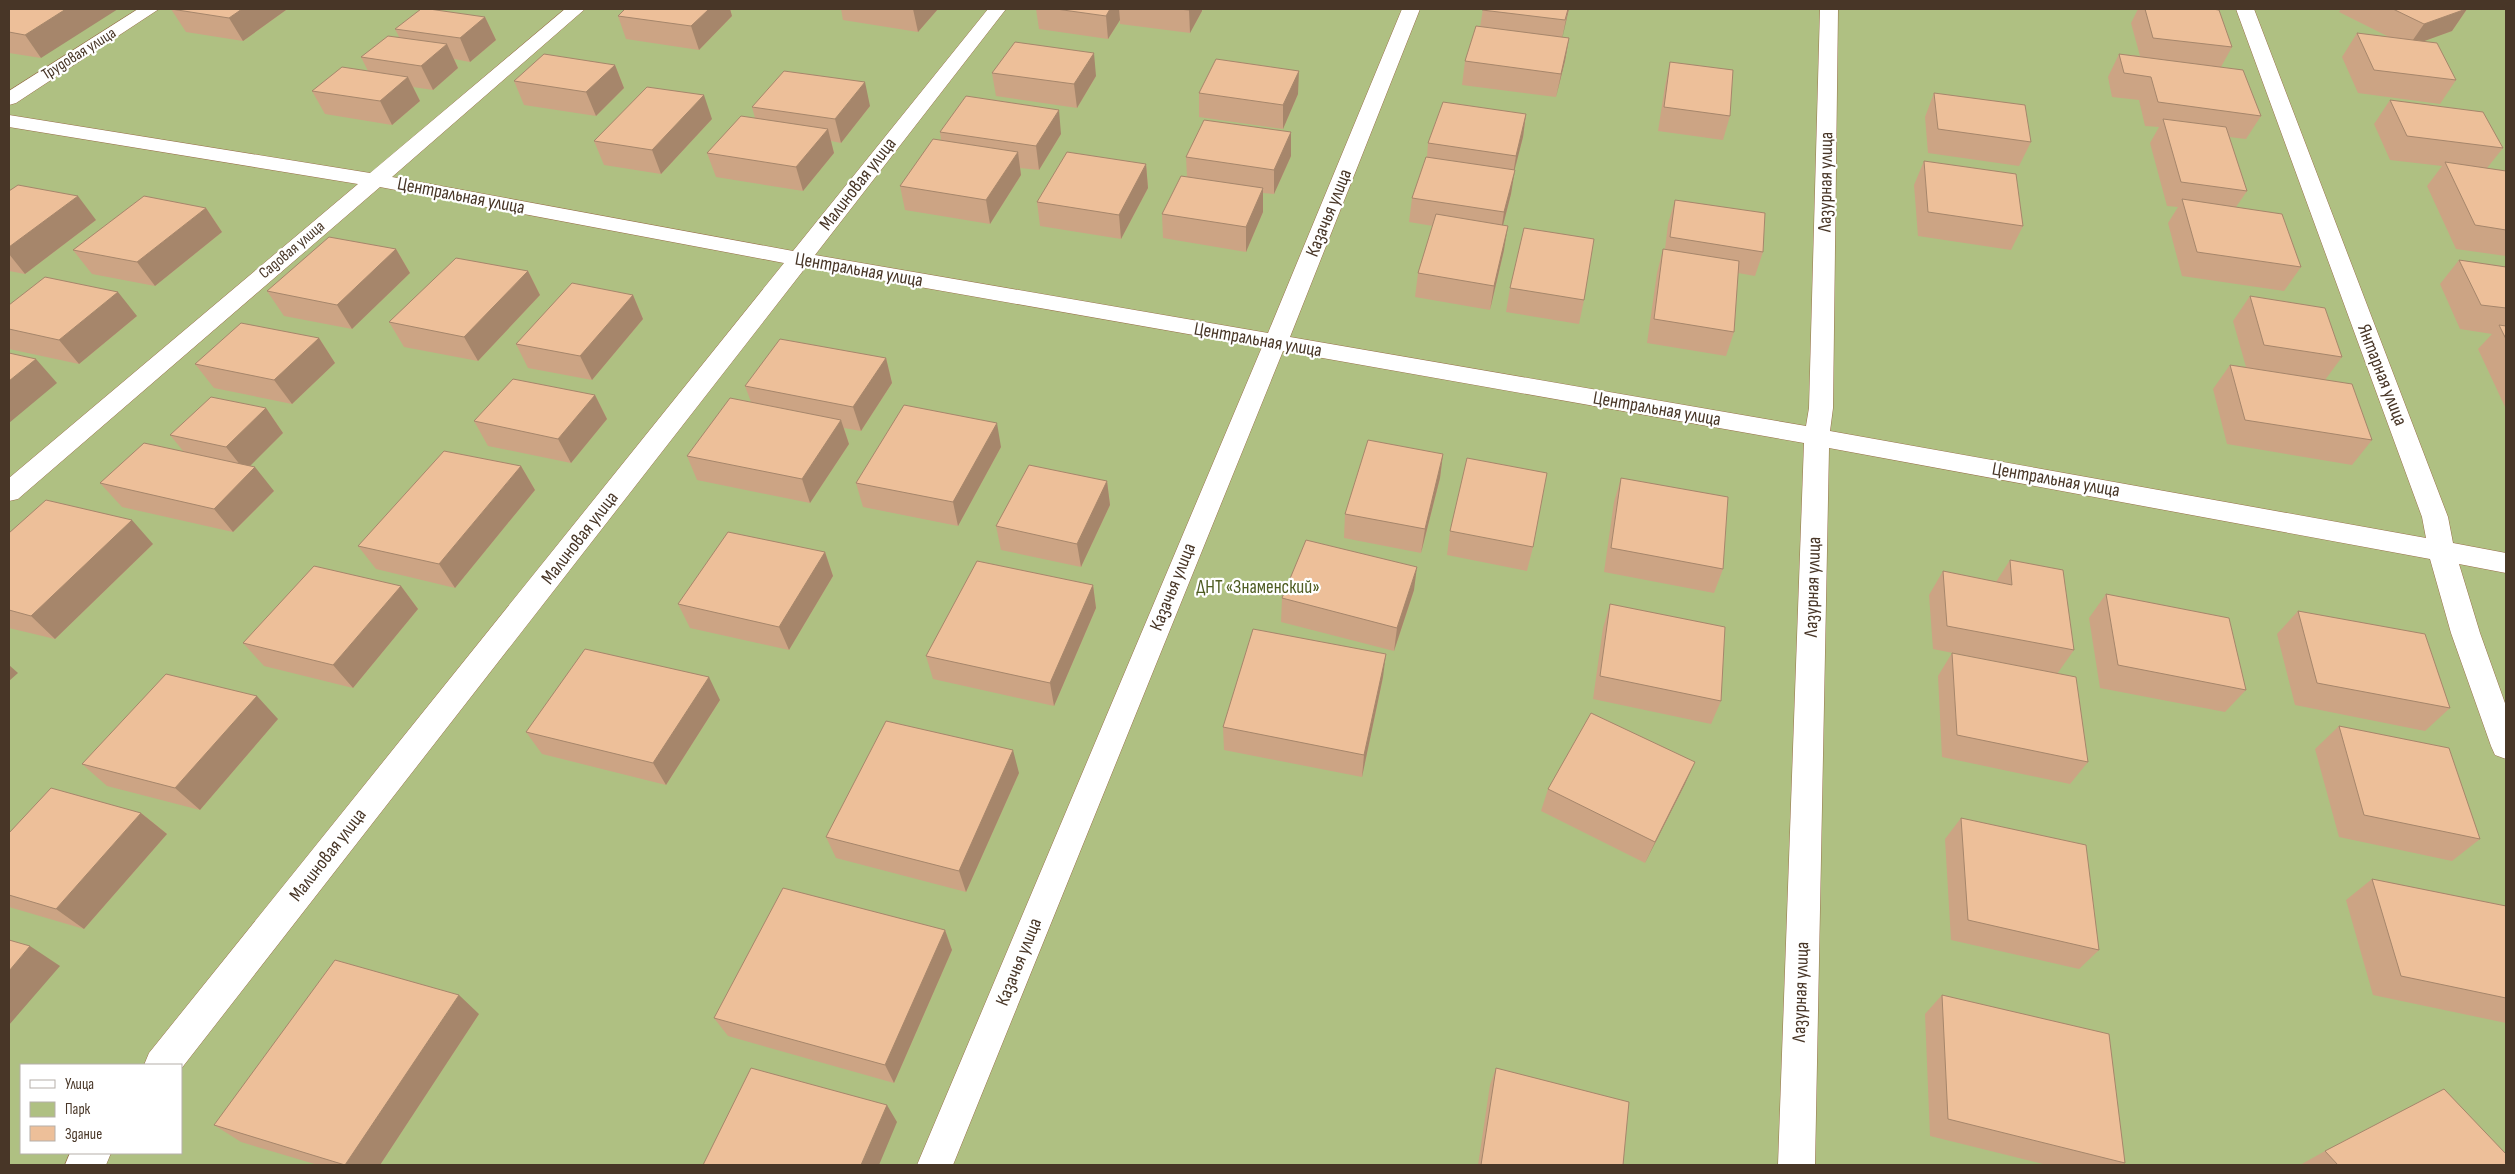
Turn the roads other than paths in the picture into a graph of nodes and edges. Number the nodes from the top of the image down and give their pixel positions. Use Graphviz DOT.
graph roads {
  1 [pos="150,9"];
  2 [pos="576,9"];
  3 [pos="997,9"];
  4 [pos="1411,9"];
  5 [pos="1830,9"];
  6 [pos="2245,9"];
  7 [pos="9,99"];
  8 [pos="9,121"];
  9 [pos="374,180"];
  10 [pos="800,259"];
  11 [pos="1276,343"];
  12 [pos="1818,436"];
  13 [pos="9,492"];
  14 [pos="2441,551"];
  15 [pos="2506,562"];
  16 [pos="2506,746"];
  17 [pos="163,1064"];
  18 [pos="91,1154"];
  19 [pos="83,1165"];
  20 [pos="935,1165"];
  21 [pos="1796,1165"];
  1 -- 7 [label="street, Трудовая улица"];
  2 -- 9 [label="street, Садовая улица"];
  3 -- 10 [label="street, Малиновая улица"];
  4 -- 11 [label="street, Казачья улица"];
  5 -- 12 [label="street, Лазурная улица"];
  6 -- 14 [label="street, Янтарная улица"];
  8 -- 9 [label="street, Центральная улица"];
  9 -- 10 [label="street, Центральная улица"];
  9 -- 13 [label="street, Садовая улица"];
  10 -- 11 [label="street, Центральная улица"];
  10 -- 17 [label="street, Малиновая улица"];
  11 -- 12 [label="street, Центральная улица"];
  11 -- 20 [label="street, Казачья улица"];
  12 -- 14 [label="street, Центральная улица"];
  12 -- 21 [label="street, Лазурная улица"];
  14 -- 15 [label="street, Центральная улица"];
  14 -- 16 [label="street, Янтарная улица"];
  18 -- 19 [label="street"];
}
